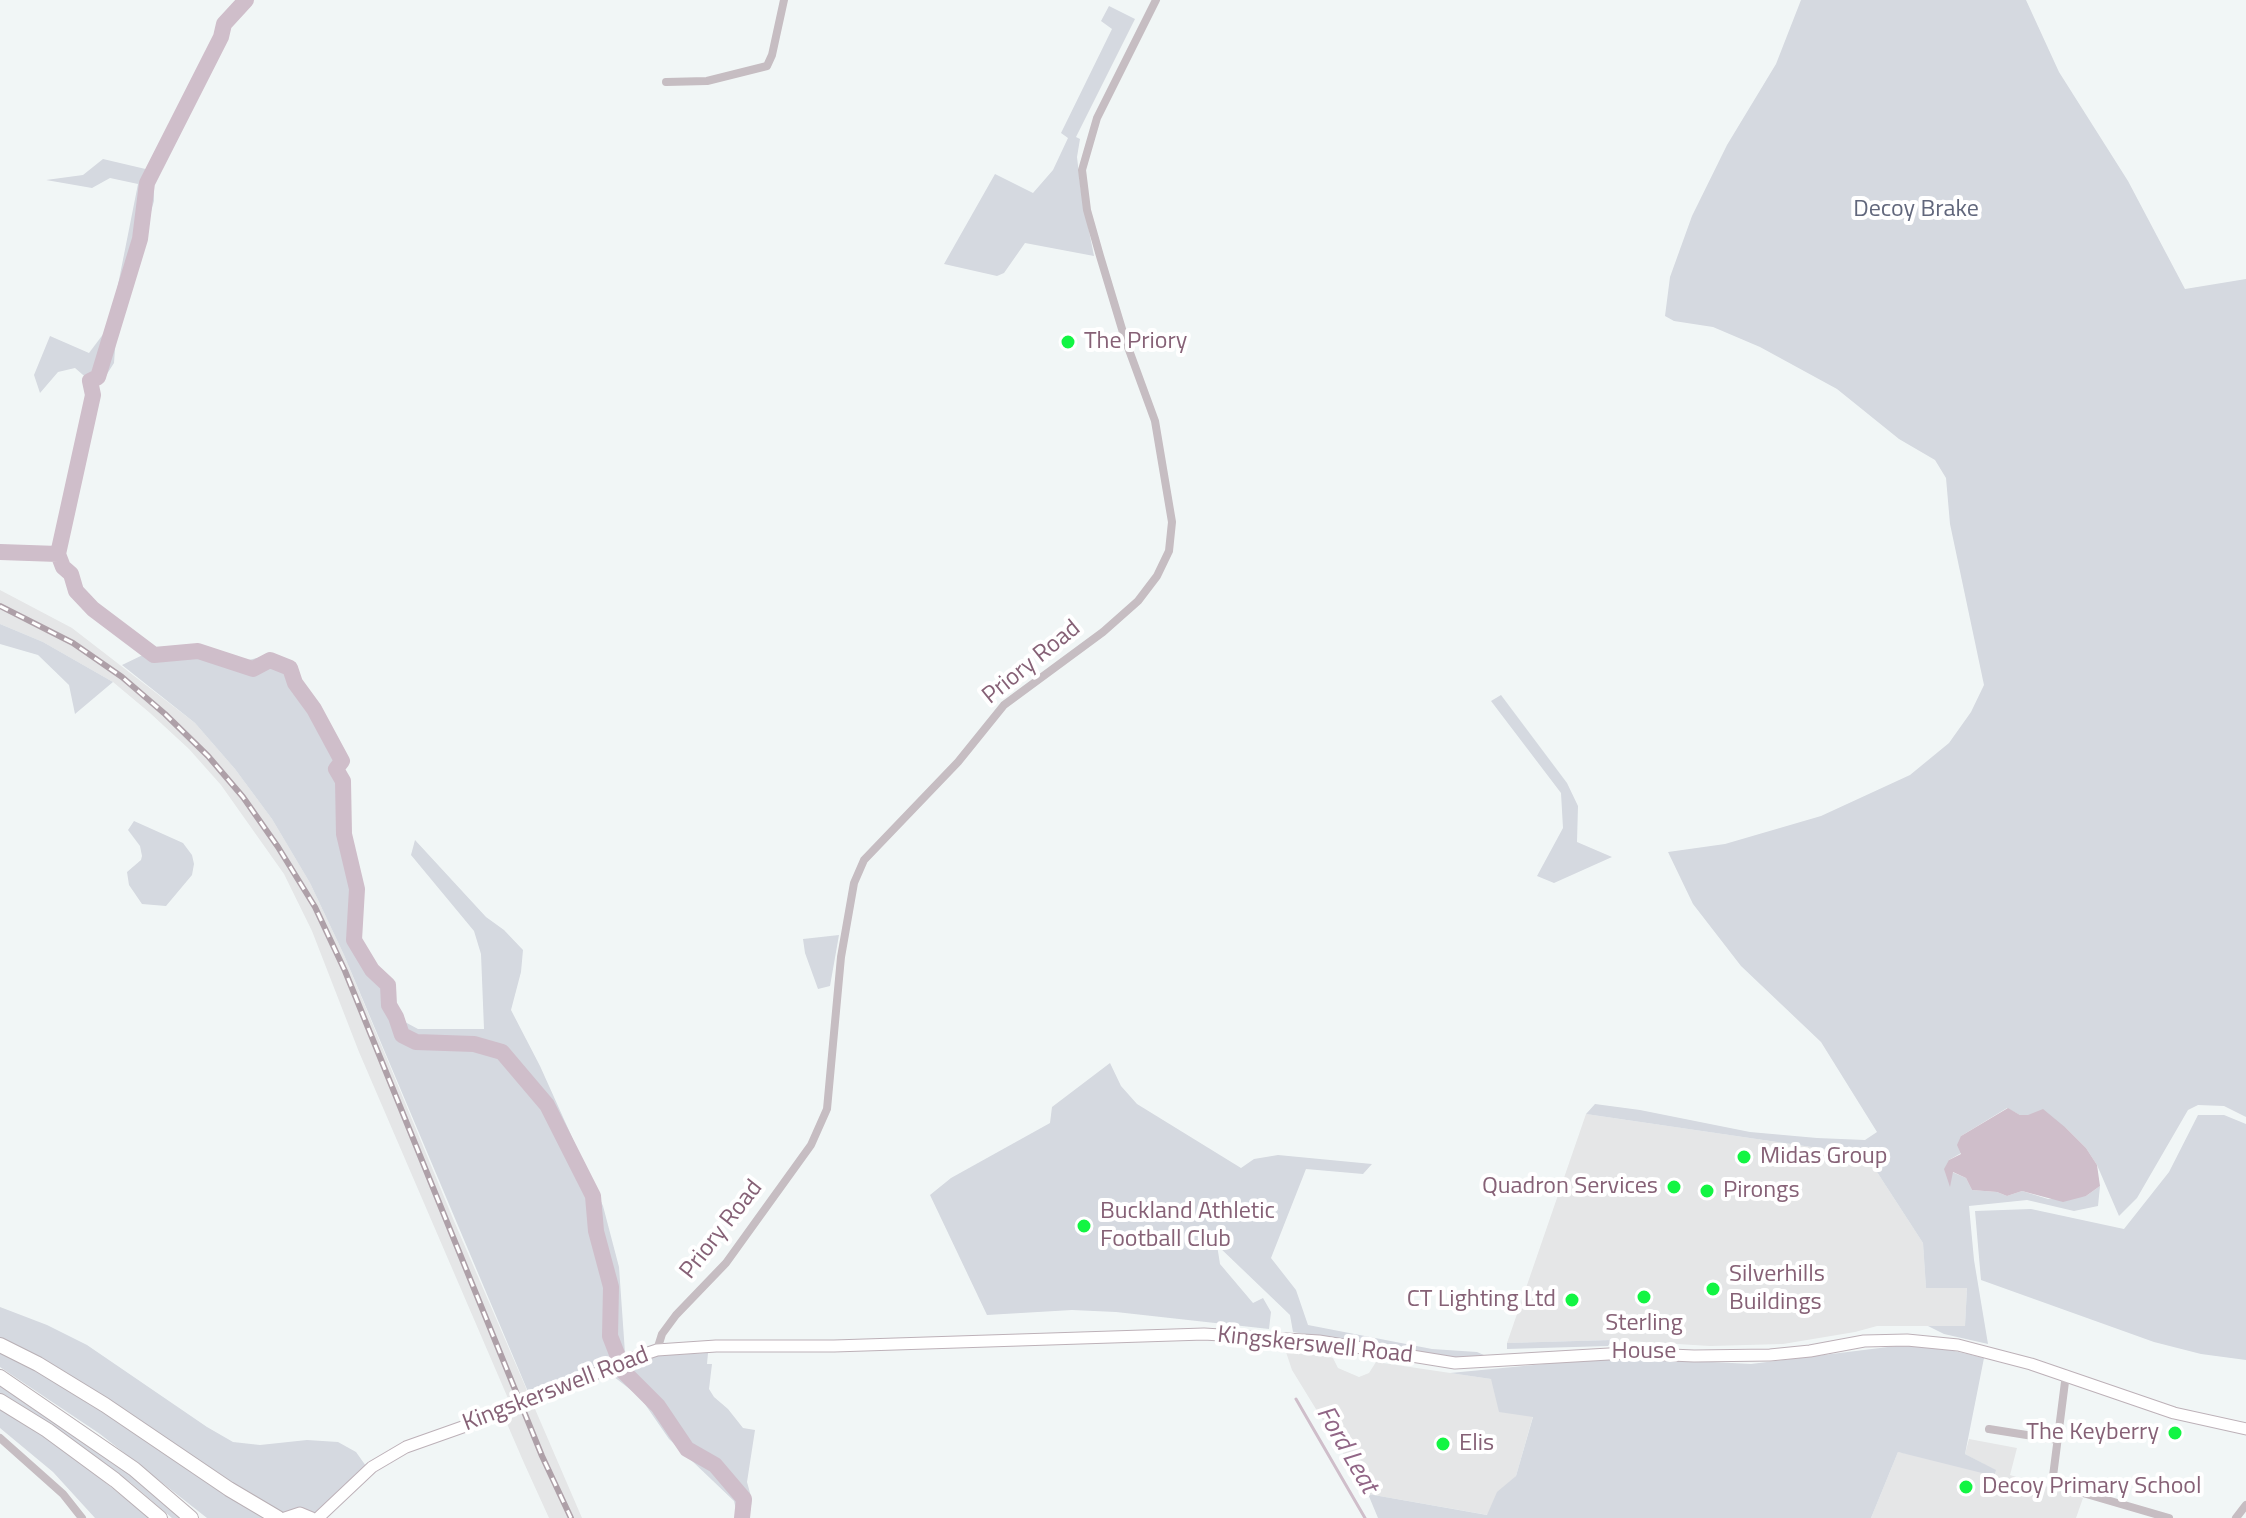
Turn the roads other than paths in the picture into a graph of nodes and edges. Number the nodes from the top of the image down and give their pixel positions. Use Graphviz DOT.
graph roads {
  1 [pos="784,0"];
  2 [pos="1156,0"];
  3 [pos="666,82"];
  4 [pos="0,1345"];
  5 [pos="657,1350"];
  6 [pos="2066,1374"];
  7 [pos="0,1377"];
  8 [pos="0,1401"];
  9 [pos="1989,1429"];
  10 [pos="2246,1429"];
  11 [pos="0,1438"];
  12 [pos="2058,1440"];
  13 [pos="2246,1505"];
  14 [pos="82,1518"];
  15 [pos="160,1518"];
  16 [pos="191,1518"];
  17 [pos="278,1518"];
  18 [pos="285,1518"];
  19 [pos="315,1518"];
  20 [pos="2169,1518"];
  21 [pos="2236,1518"];
  1 -- 3 [label="street"];
  2 -- 5 [label="street, Priory Road"];
  4 -- 17 [label="highway"];
  5 -- 6 [label="street, Kingskerswell Road"];
  5 -- 19 [label="street, Kingskerswell Road, bridge"];
  6 -- 10 [label="street, Kingskerswell Road"];
  6 -- 12 [label="street"];
  7 -- 16 [label="highway"];
  8 -- 15 [label="highway"];
  9 -- 12 [label="street"];
  11 -- 14 [label="street"];
  12 -- 20 [label="street"];
  13 -- 21 [label="street"];
  18 -- 19 [label="street"];
}
